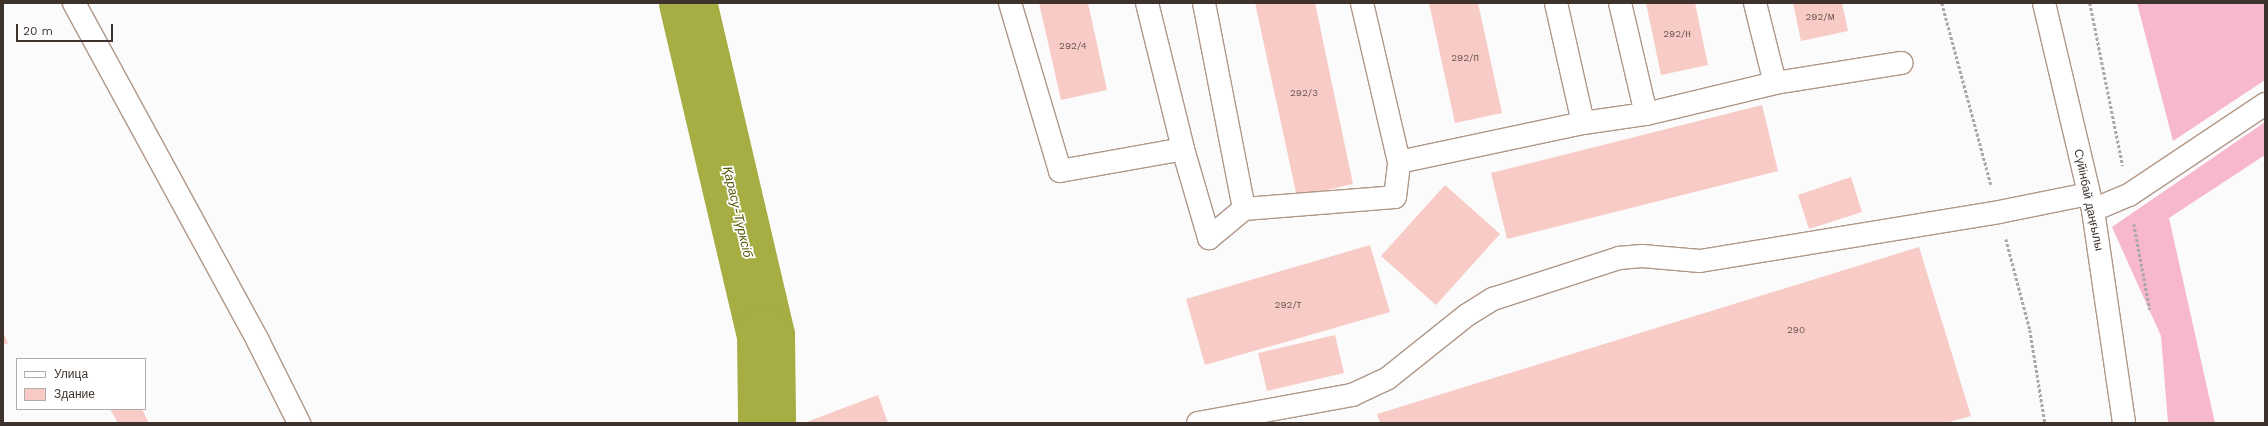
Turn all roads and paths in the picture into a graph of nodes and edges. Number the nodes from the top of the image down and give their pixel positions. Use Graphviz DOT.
graph roads {
  1 [pos="74,3"];
  2 [pos="1010,3"];
  3 [pos="1147,3"];
  4 [pos="1204,3"];
  5 [pos="1362,3"];
  6 [pos="1556,3"];
  7 [pos="1620,3"];
  8 [pos="1755,3"];
  9 [pos="2044,3"];
  10 [pos="2090,3"];
  11 [pos="1901,63"];
  12 [pos="1775,83"];
  13 [pos="2265,104"];
  14 [pos="1646,114"];
  15 [pos="1583,123"];
  16 [pos="1183,149"];
  17 [pos="1399,162"];
  18 [pos="2129,196"];
  19 [pos="2090,202"];
  20 [pos="1244,209"];
  21 [pos="2150,310"];
  22 [pos="300,423"];
  23 [pos="1198,423"];
  24 [pos="2124,423"];
  1 -- 22 [label="street"];
  2 -- 16 [label="street"];
  3 -- 16 [label="street"];
  4 -- 20 [label="street"];
  5 -- 17 [label="street"];
  6 -- 15 [label="street"];
  7 -- 14 [label="street"];
  8 -- 12 [label="street"];
  9 -- 19 [label="street, Сүйінбай даңғылы"];
  10 -- 18 [label="path"];
  11 -- 12 [label="street"];
  12 -- 14 [label="street"];
  13 -- 18 [label="street"];
  14 -- 15 [label="street"];
  15 -- 17 [label="street"];
  16 -- 20 [label="street"];
  17 -- 20 [label="street"];
  18 -- 19 [label="street"];
  18 -- 21 [label="path"];
  19 -- 23 [label="street"];
  19 -- 24 [label="street, Сүйінбай даңғылы"];
}
